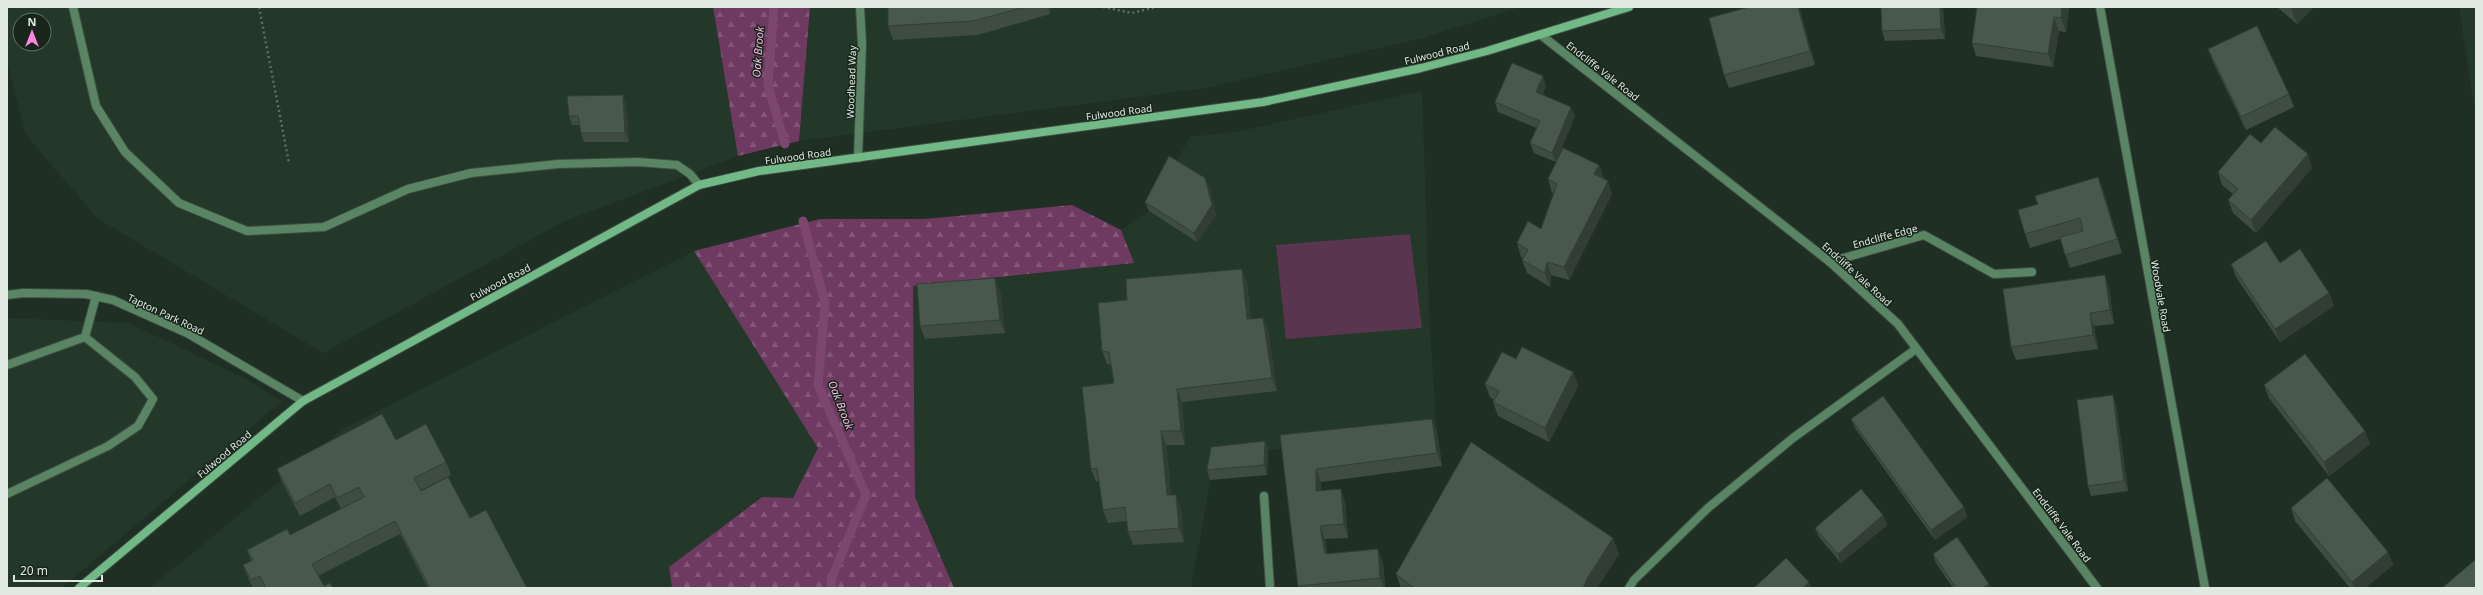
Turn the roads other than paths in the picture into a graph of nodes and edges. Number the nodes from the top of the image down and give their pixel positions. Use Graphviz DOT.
graph roads {
  1 [pos="73,7"];
  2 [pos="860,7"];
  3 [pos="1628,7"];
  4 [pos="2100,7"];
  5 [pos="1541,35"];
  6 [pos="858,158"];
  7 [pos="700,185"];
  8 [pos="1830,262"];
  9 [pos="2032,272"];
  10 [pos="7,295"];
  11 [pos="96,296"];
  12 [pos="85,337"];
  13 [pos="1916,349"];
  14 [pos="7,365"];
  15 [pos="303,401"];
  16 [pos="7,494"];
  17 [pos="1264,496"];
  18 [pos="79,588"];
  19 [pos="1270,588"];
  20 [pos="1629,588"];
  21 [pos="2097,588"];
  22 [pos="2205,588"];
  1 -- 7 [label="street"];
  2 -- 6 [label="street, Woodhead Way"];
  3 -- 5 [label="street, Fulwood Road"];
  4 -- 22 [label="street, Woodvale Road"];
  5 -- 6 [label="street, Fulwood Road"];
  5 -- 8 [label="street, Endcliffe Vale Road"];
  6 -- 7 [label="street, Fulwood Road"];
  7 -- 15 [label="street, Fulwood Road"];
  8 -- 9 [label="street, Endcliffe Edge"];
  8 -- 13 [label="street, Endcliffe Vale Road"];
  10 -- 11 [label="street, Tapton Park Road"];
  11 -- 12 [label="street"];
  11 -- 15 [label="street, Tapton Park Road"];
  12 -- 14 [label="street"];
  12 -- 16 [label="street"];
  13 -- 20 [label="street"];
  13 -- 21 [label="street, Endcliffe Vale Road"];
  15 -- 18 [label="street, Fulwood Road"];
  17 -- 19 [label="street"];
}
